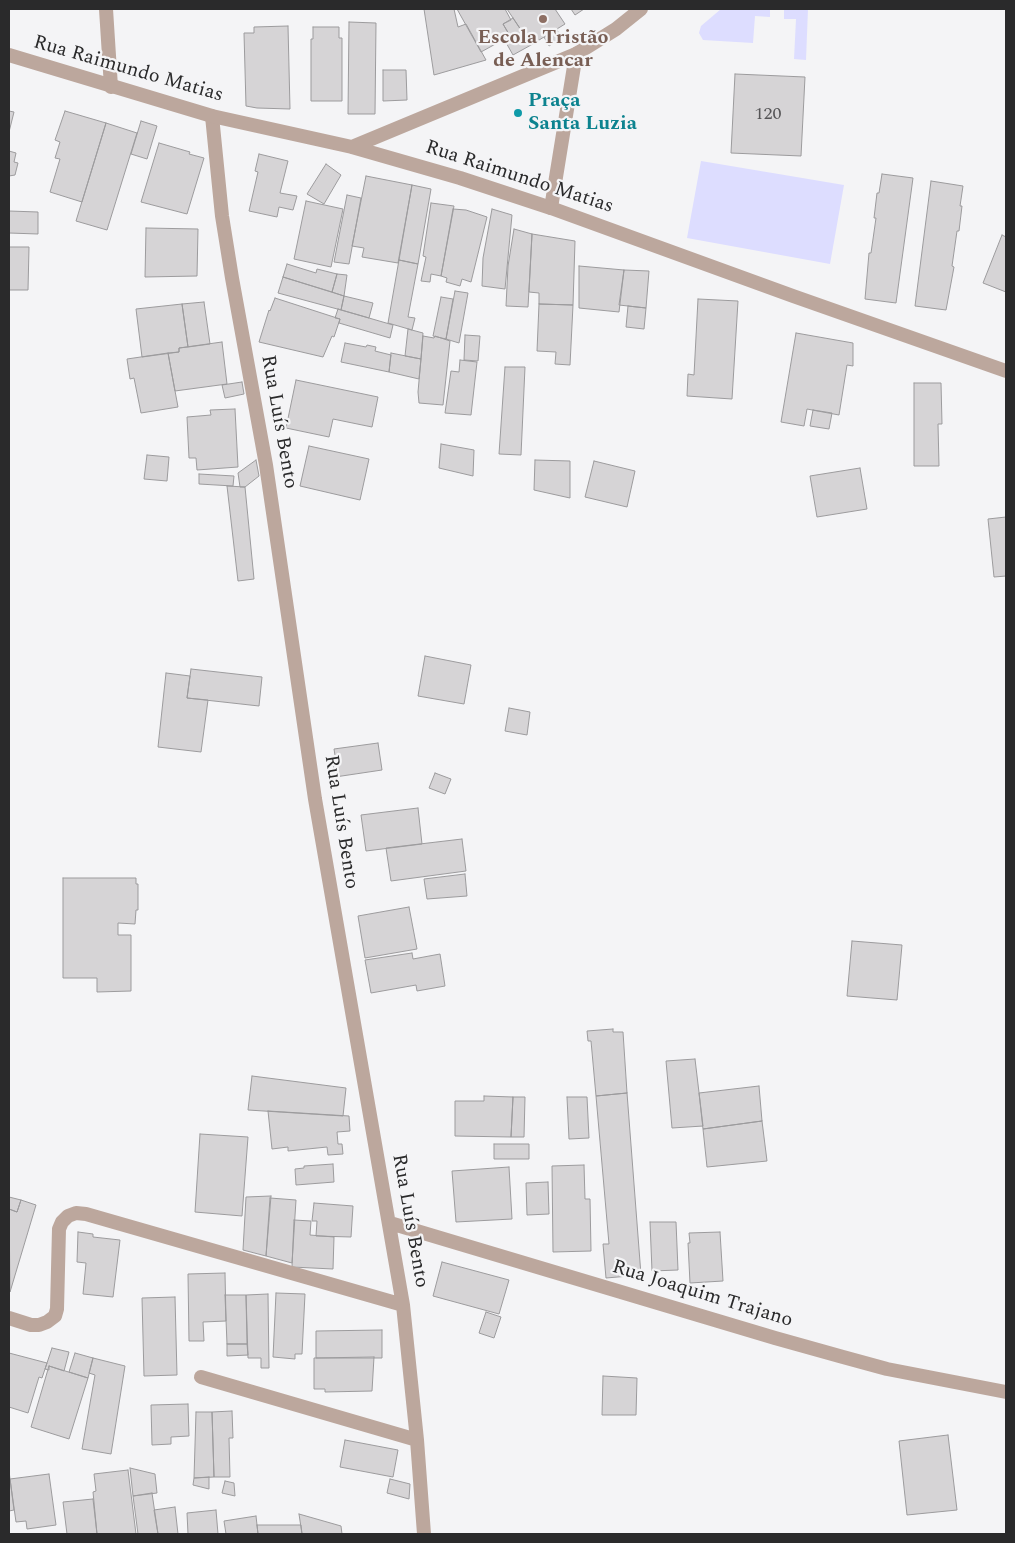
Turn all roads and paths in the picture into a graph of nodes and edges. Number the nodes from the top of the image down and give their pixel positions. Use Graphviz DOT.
graph roads {
  1 [pos="106,9"];
  2 [pos="641,9"];
  3 [pos="576,54"];
  4 [pos="9,56"];
  5 [pos="111,87"];
  6 [pos="212,116"];
  7 [pos="352,147"];
  8 [pos="551,208"];
  9 [pos="1006,371"];
  10 [pos="390,1223"];
  11 [pos="403,1305"];
  12 [pos="9,1318"];
  13 [pos="201,1377"];
  14 [pos="1006,1392"];
  15 [pos="417,1440"];
  16 [pos="424,1534"];
  1 -- 5 [label="street"];
  2 -- 3 [label="street"];
  3 -- 7 [label="street"];
  3 -- 8 [label="street"];
  4 -- 5 [label="street, Rua Raimundo Matias"];
  5 -- 6 [label="street, Rua Raimundo Matias"];
  6 -- 7 [label="street, Rua Raimundo Matias"];
  6 -- 10 [label="street, Rua Luís Bento"];
  7 -- 8 [label="street, Rua Raimundo Matias"];
  8 -- 9 [label="street, Rua Raimundo Matias"];
  10 -- 11 [label="street, Rua Luís Bento"];
  10 -- 14 [label="street, Rua Joaquim Trajano"];
  11 -- 12 [label="street"];
  11 -- 15 [label="street, Rua Luís Bento"];
  13 -- 15 [label="street"];
  15 -- 16 [label="street, Rua Luís Bento"];
}
